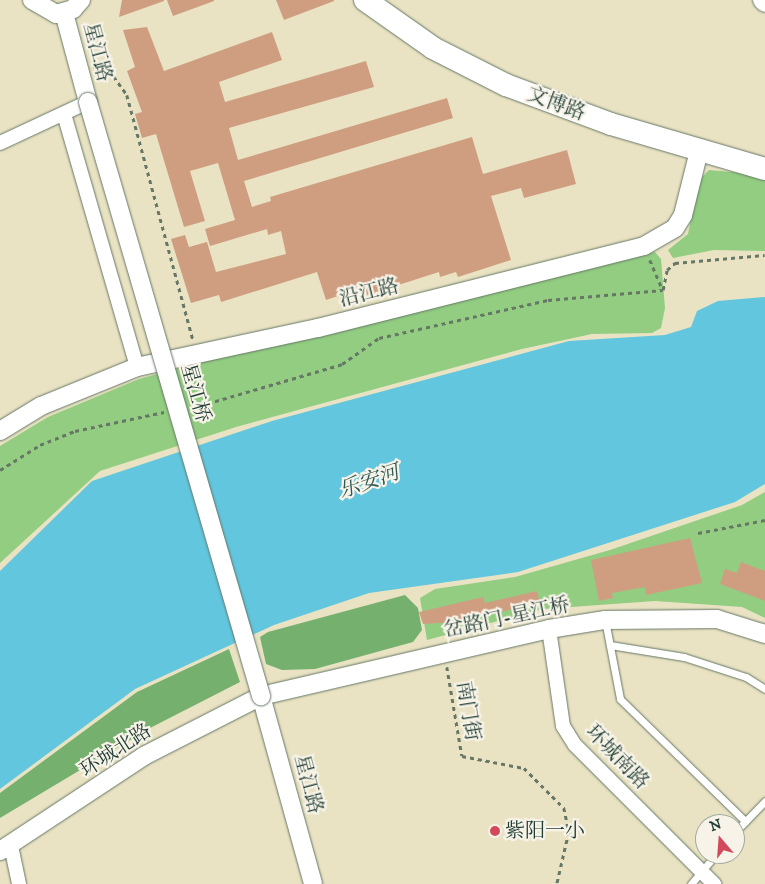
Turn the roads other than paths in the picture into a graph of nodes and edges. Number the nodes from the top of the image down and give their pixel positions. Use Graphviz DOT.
graph roads {
  1 [pos="32,0"];
  2 [pos="81,0"];
  3 [pos="365,0"];
  4 [pos="762,0"];
  5 [pos="765,4"];
  6 [pos="64,13"];
  7 [pos="88,102"];
  8 [pos="64,114"];
  9 [pos="0,143"];
  10 [pos="699,151"];
  11 [pos="765,170"];
  12 [pos="137,367"];
  13 [pos="0,431"];
  14 [pos="605,620"];
  15 [pos="549,629"];
  16 [pos="765,634"];
  17 [pos="610,645"];
  18 [pos="765,690"];
  19 [pos="261,696"];
  20 [pos="765,801"];
  21 [pos="738,814"];
  22 [pos="745,821"];
  23 [pos="6,848"];
  24 [pos="707,864"];
  25 [pos="701,871"];
  26 [pos="19,884"];
  27 [pos="313,884"];
  28 [pos="691,884"];
  29 [pos="714,884"];
  1 -- 6 [label="street"];
  2 -- 6 [label="street"];
  3 -- 10 [label="main road, 文博路"];
  4 -- 5 [label="street"];
  6 -- 7 [label="street, 星江路"];
  7 -- 8 [label="street"];
  7 -- 19 [label="street, 星江桥, bridge"];
  8 -- 9 [label="street"];
  8 -- 12 [label="street"];
  10 -- 11 [label="main road, 文博路"];
  10 -- 12 [label="street, 沿江路"];
  12 -- 13 [label="street, 沿江路"];
  14 -- 15 [label="street, 岔路门-星江桥"];
  14 -- 16 [label="street, 岔路门-星江桥"];
  14 -- 17 [label="lane"];
  15 -- 19 [label="street, 岔路门-星江桥"];
  15 -- 25 [label="street, 环城南路"];
  17 -- 18 [label="lane"];
  17 -- 21 [label="lane"];
  19 -- 23 [label="street, 环城北路"];
  19 -- 27 [label="street, 星江路"];
  20 -- 22 [label="lane"];
  23 -- 26 [label="street"];
  24 -- 25 [label="lane"];
  25 -- 28 [label="lane"];
  25 -- 29 [label="street, 环城南路"];
}
